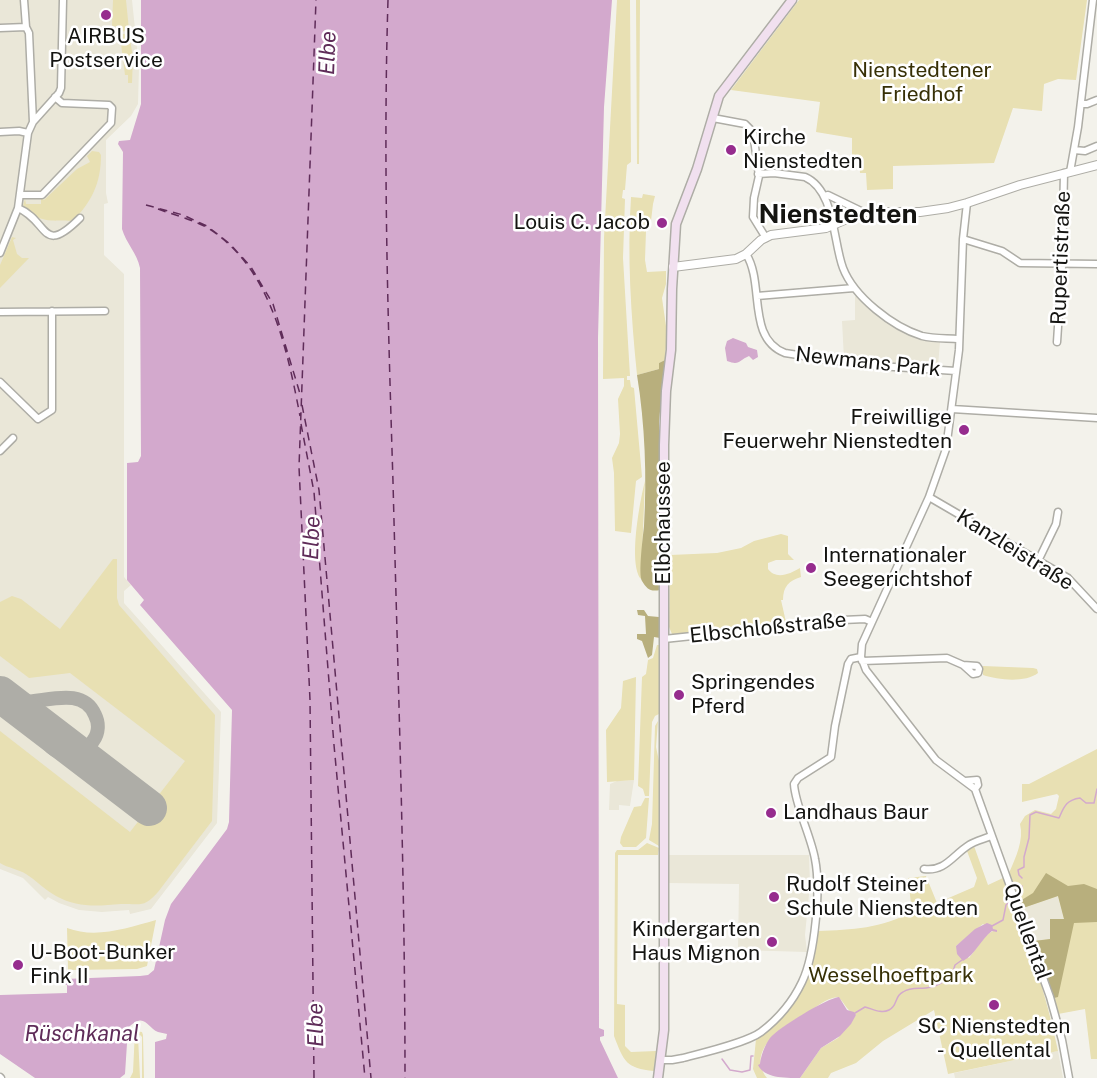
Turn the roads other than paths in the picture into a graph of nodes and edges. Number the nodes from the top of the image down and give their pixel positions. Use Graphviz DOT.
graph roads {
  1 [pos="24,0"];
  2 [pos="63,0"];
  3 [pos="792,0"];
  4 [pos="1093,0"];
  5 [pos="26,27"];
  6 [pos="0,28"];
  7 [pos="55,97"];
  8 [pos="1097,100"];
  9 [pos="1081,104"];
  10 [pos="712,118"];
  11 [pos="33,122"];
  12 [pos="0,132"];
  13 [pos="28,134"];
  14 [pos="1097,146"];
  15 [pos="1074,150"];
  16 [pos="1097,165"];
  17 [pos="1067,173"];
  18 [pos="758,174"];
  19 [pos="20,195"];
  20 [pos="824,196"];
  21 [pos="967,203"];
  22 [pos="18,208"];
  23 [pos="863,213"];
  24 [pos="80,218"];
  25 [pos="832,226"];
  26 [pos="765,237"];
  27 [pos="963,239"];
  28 [pos="0,253"];
  29 [pos="746,254"];
  30 [pos="1062,263"];
  31 [pos="1097,264"];
  32 [pos="673,267"];
  33 [pos="854,288"];
  34 [pos="757,296"];
  35 [pos="52,311"];
  36 [pos="105,311"];
  37 [pos="0,312"];
  38 [pos="959,339"];
  39 [pos="1057,342"];
  40 [pos="956,371"];
  41 [pos="0,382"];
  42 [pos="952,409"];
  43 [pos="1097,418"];
  44 [pos="13,438"];
  45 [pos="0,451"];
  46 [pos="929,497"];
  47 [pos="1058,512"];
  48 [pos="1038,561"];
  49 [pos="1097,609"];
  50 [pos="872,622"];
  51 [pos="664,639"];
  52 [pos="861,659"];
  53 [pos="963,665"];
  54 [pos="991,836"];
  55 [pos="924,869"];
  56 [pos="660,1060"];
  57 [pos="658,1078"];
  58 [pos="1069,1078"];
  1 -- 5 [label="street"];
  2 -- 7 [label="street"];
  3 -- 10 [label="main road, Elbchaussee"];
  4 -- 9 [label="street, Rupertistraße"];
  5 -- 6 [label="street"];
  5 -- 11 [label="street"];
  7 -- 11 [label="street"];
  7 -- 19 [label="street"];
  8 -- 9 [label="street"];
  9 -- 15 [label="street, Rupertistraße"];
  10 -- 18 [label="street"];
  10 -- 32 [label="main road, Elbchaussee"];
  11 -- 13 [label="street"];
  12 -- 13 [label="street"];
  13 -- 19 [label="street"];
  14 -- 15 [label="street"];
  15 -- 17 [label="street, Rupertistraße"];
  16 -- 17 [label="street"];
  17 -- 21 [label="street"];
  17 -- 30 [label="street, Rupertistraße"];
  18 -- 20 [label="street"];
  18 -- 26 [label="street"];
  19 -- 22 [label="street"];
  20 -- 23 [label="street"];
  20 -- 25 [label="street"];
  21 -- 23 [label="street"];
  21 -- 27 [label="street"];
  22 -- 24 [label="street"];
  22 -- 28 [label="street"];
  23 -- 25 [label="street"];
  25 -- 26 [label="street"];
  25 -- 33 [label="street"];
  26 -- 29 [label="street"];
  27 -- 30 [label="street"];
  27 -- 38 [label="street"];
  29 -- 32 [label="street"];
  29 -- 34 [label="street, Newmans Park"];
  30 -- 31 [label="street"];
  30 -- 39 [label="street, Rupertistraße"];
  32 -- 51 [label="main road, Elbchaussee"];
  33 -- 34 [label="street"];
  33 -- 38 [label="street"];
  34 -- 40 [label="street, Newmans Park"];
  35 -- 36 [label="street"];
  35 -- 37 [label="street"];
  35 -- 41 [label="street"];
  38 -- 40 [label="street"];
  40 -- 42 [label="street"];
  42 -- 43 [label="street"];
  42 -- 46 [label="street"];
  44 -- 45 [label="street"];
  46 -- 48 [label="street, Kanzleistraße"];
  46 -- 50 [label="street"];
  47 -- 48 [label="street"];
  48 -- 49 [label="street, Kanzleistraße"];
  50 -- 51 [label="street, Elbschloßstraße"];
  50 -- 52 [label="street"];
  51 -- 56 [label="main road, Elbchaussee"];
  52 -- 53 [label="street"];
  52 -- 54 [label="street, Quellental"];
  52 -- 56 [label="street"];
  54 -- 55 [label="street"];
  54 -- 58 [label="street, Quellental"];
  56 -- 57 [label="main road, Elbchaussee"];
}
